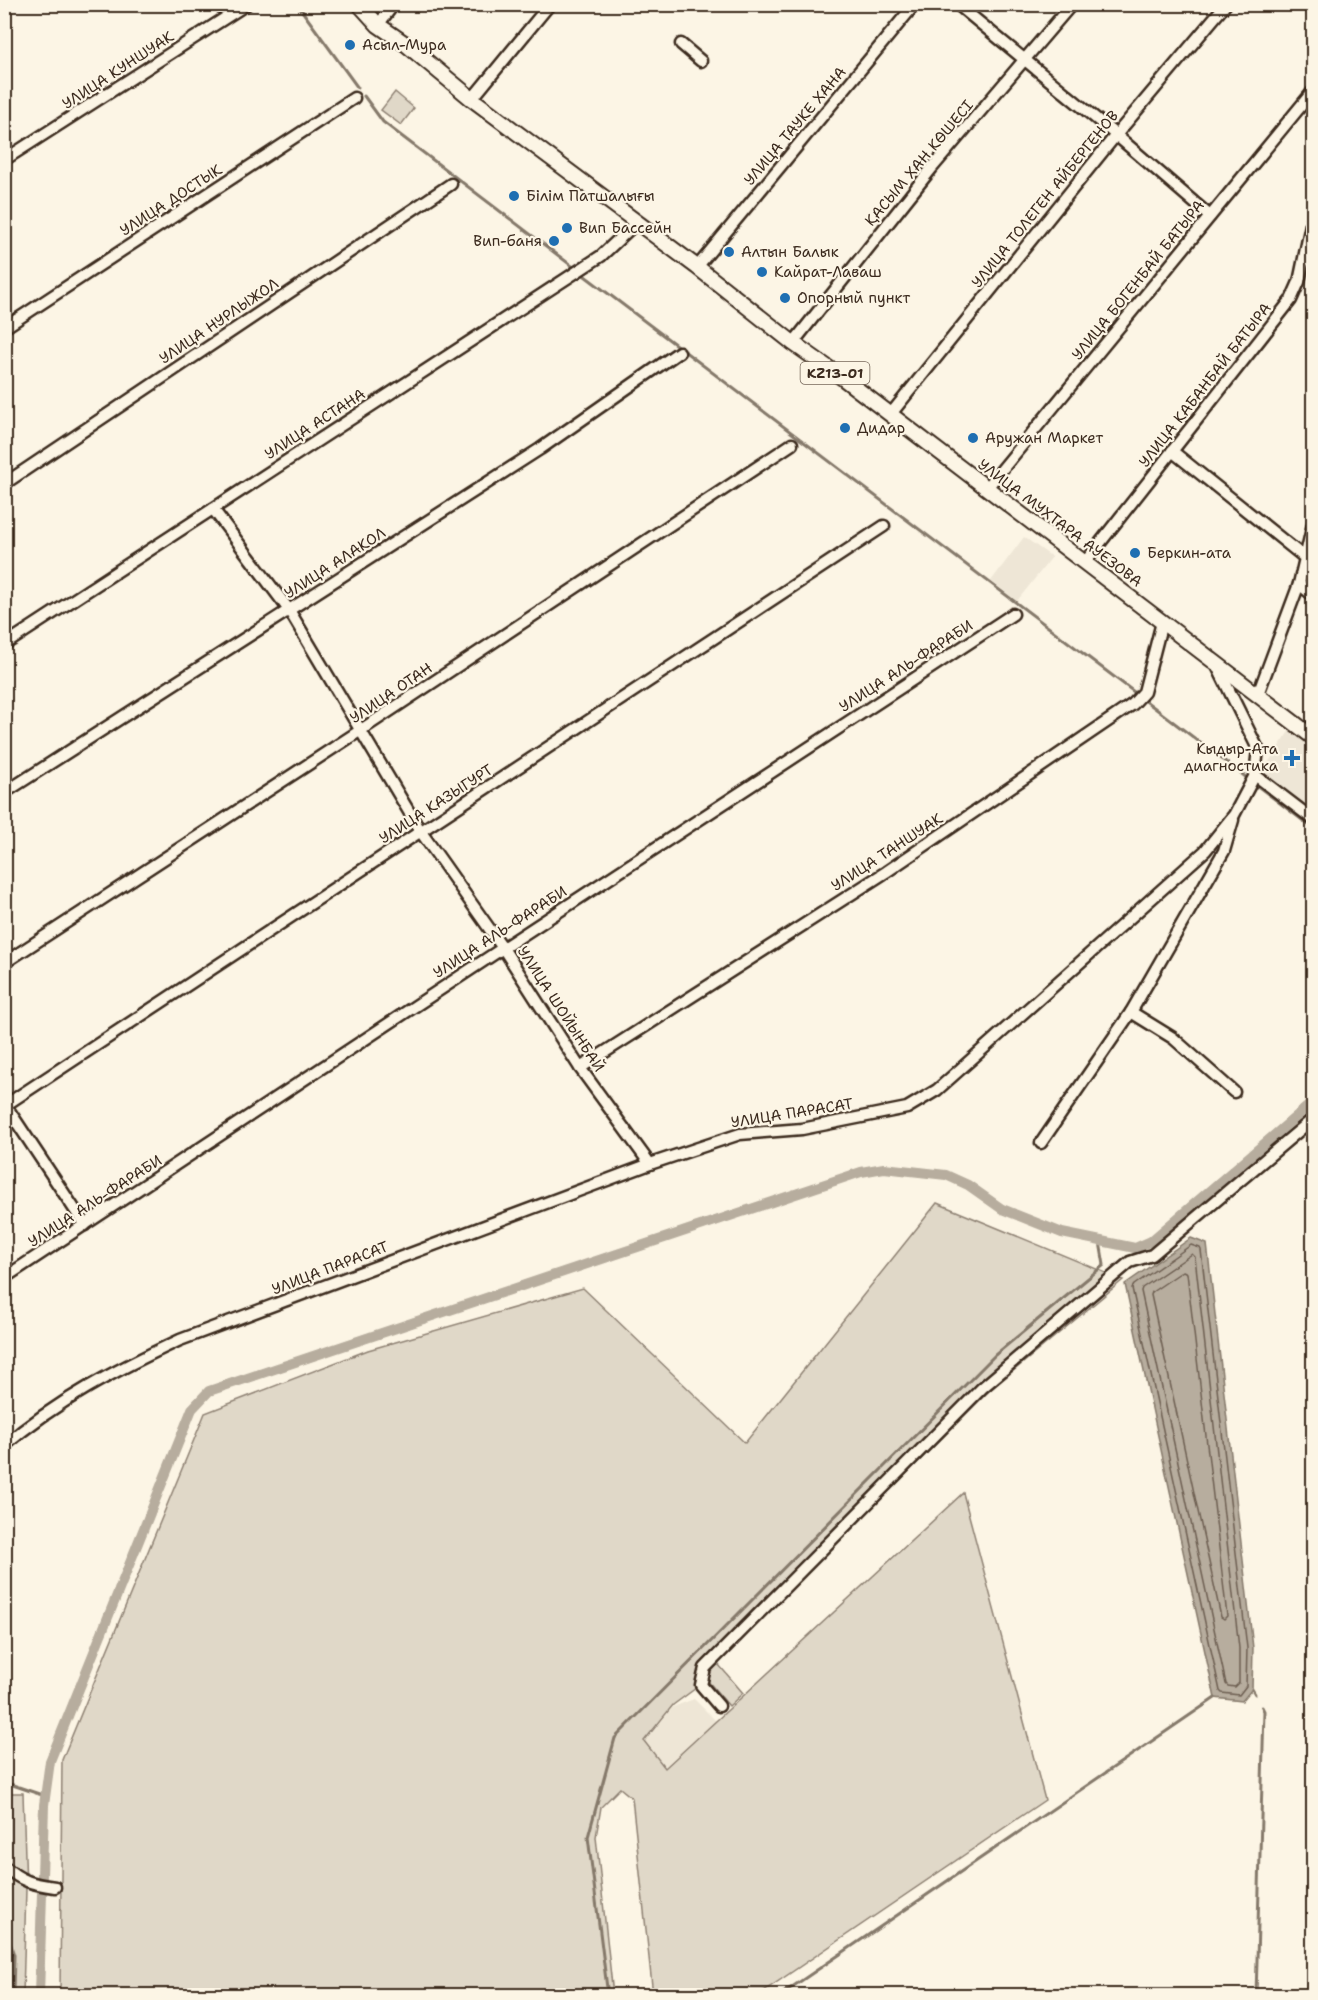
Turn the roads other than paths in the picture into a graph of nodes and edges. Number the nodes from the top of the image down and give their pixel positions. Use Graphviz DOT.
graph roads {
  1 [pos="247,4"];
  2 [pos="359,4"];
  3 [pos="394,4"];
  4 [pos="550,4"];
  5 [pos="915,4"];
  6 [pos="957,4"];
  7 [pos="1072,4"];
  8 [pos="1226,4"];
  9 [pos="378,25"];
  10 [pos="681,44"];
  11 [pos="1024,60"];
  12 [pos="701,61"];
  13 [pos="1314,90"];
  14 [pos="354,98"];
  15 [pos="472,99"];
  16 [pos="1116,135"];
  17 [pos="4,160"];
  18 [pos="451,184"];
  19 [pos="1314,210"];
  20 [pos="1210,216"];
  21 [pos="638,222"];
  22 [pos="697,267"];
  23 [pos="4,328"];
  24 [pos="793,343"];
  25 [pos="679,352"];
  26 [pos="890,415"];
  27 [pos="792,444"];
  28 [pos="1172,451"];
  29 [pos="4,484"];
  30 [pos="986,489"];
  31 [pos="213,509"];
  32 [pos="1314,520"];
  33 [pos="884,526"];
  34 [pos="1304,558"];
  35 [pos="1085,562"];
  36 [pos="1299,584"];
  37 [pos="1314,596"];
  38 [pos="289,610"];
  39 [pos="1013,614"];
  40 [pos="1162,622"];
  41 [pos="4,645"];
  42 [pos="1215,662"];
  43 [pos="1258,694"];
  44 [pos="362,730"];
  45 [pos="1314,738"];
  46 [pos="1252,779"];
  47 [pos="4,793"];
  48 [pos="1234,815"];
  49 [pos="1314,820"];
  50 [pos="421,832"];
  51 [pos="1197,858"];
  52 [pos="1213,871"];
  53 [pos="503,948"];
  54 [pos="4,963"];
  55 [pos="1131,1012"];
  56 [pos="580,1068"];
  57 [pos="1233,1092"];
  58 [pos="5,1105"];
  59 [pos="1314,1118"];
  60 [pos="1041,1143"];
  61 [pos="650,1164"];
  62 [pos="85,1225"];
  63 [pos="4,1278"];
  64 [pos="4,1446"];
  65 [pos="719,1706"];
  66 [pos="4,1866"];
  67 [pos="55,1887"];
  1 -- 17 [label="street, УЛИЦА КУНШУАК"];
  2 -- 9 [label="main road, УЛИЦА МУХТАРА АУЕЗОВА / KZ13-01"];
  3 -- 9 [label="street"];
  4 -- 15 [label="street"];
  5 -- 22 [label="street, УЛИЦА ТАУКЕ ХАНА"];
  6 -- 11 [label="street"];
  7 -- 11 [label="street, ҚАСЫМ ХАН КӨШЕСІ"];
  8 -- 16 [label="street, УЛИЦА ТОЛЕГЕН АЙБЕРГЕНОВ"];
  9 -- 15 [label="main road, УЛИЦА МУХТАРА АУЕЗОВА / KZ13-01"];
  10 -- 12 [label="street"];
  11 -- 16 [label="street"];
  11 -- 24 [label="street, ҚАСЫМ ХАН КӨШЕСІ"];
  13 -- 20 [label="street, УЛИЦА БОГЕНБАЙ БАТЫРА"];
  14 -- 23 [label="street, УЛИЦА ДОСТЫК"];
  15 -- 21 [label="main road, УЛИЦА МУХТАРА АУЕЗОВА / KZ13-01"];
  16 -- 20 [label="street"];
  16 -- 26 [label="street, УЛИЦА ТОЛЕГЕН АЙБЕРГЕНОВ"];
  18 -- 29 [label="street, УЛИЦА НУРЛЫЖОЛ"];
  19 -- 28 [label="street, УЛИЦА КАБАНБАЙ БАТЫРА"];
  20 -- 30 [label="street, УЛИЦА БОГЕНБАЙ БАТЫРА"];
  21 -- 22 [label="main road, УЛИЦА МУХТАРА АУЕЗОВА / KZ13-01"];
  21 -- 31 [label="street, УЛИЦА АСТАНА"];
  22 -- 24 [label="main road, УЛИЦА МУХТАРА АУЕЗОВА / KZ13-01"];
  24 -- 26 [label="main road, УЛИЦА МУХТАРА АУЕЗОВА / KZ13-01"];
  25 -- 38 [label="street, УЛИЦА АЛАКОЛ"];
  26 -- 30 [label="main road, УЛИЦА МУХТАРА АУЕЗОВА / KZ13-01"];
  27 -- 44 [label="street, УЛИЦА ОТАН"];
  28 -- 34 [label="street"];
  28 -- 35 [label="street, УЛИЦА КАБАНБАЙ БАТЫРА"];
  30 -- 35 [label="main road, УЛИЦА МУХТАРА АУЕЗОВА / KZ13-01"];
  31 -- 38 [label="street, УЛИЦА ШОЙЫНБАЙ"];
  31 -- 41 [label="street, УЛИЦА АСТАНА"];
  32 -- 34 [label="street"];
  33 -- 50 [label="street, УЛИЦА КАЗЫГУРТ"];
  34 -- 36 [label="street"];
  35 -- 40 [label="main road, УЛИЦА МУХТАРА АУЕЗОВА / KZ13-01"];
  36 -- 37 [label="street"];
  36 -- 43 [label="street"];
  38 -- 44 [label="street, УЛИЦА ШОЙЫНБАЙ"];
  38 -- 47 [label="street, УЛИЦА АЛАКОЛ"];
  39 -- 53 [label="street, УЛИЦА АЛЬ-ФАРАБИ"];
  40 -- 42 [label="main road, УЛИЦА МУХТАРА АУЕЗОВА / KZ13-01"];
  40 -- 56 [label="street, УЛИЦА ТАНШУАК"];
  42 -- 43 [label="main road, УЛИЦА МУХТАРА АУЕЗОВА / KZ13-01"];
  42 -- 46 [label="street, УЛИЦА ПАРАСАТ"];
  43 -- 45 [label="main road, УЛИЦА МУХТАРА АУЕЗОВА / KZ13-01"];
  44 -- 50 [label="street, УЛИЦА ШОЙЫНБАЙ"];
  44 -- 54 [label="street, УЛИЦА ОТАН"];
  46 -- 48 [label="street, УЛИЦА ПАРАСАТ"];
  46 -- 49 [label="street"];
  48 -- 51 [label="street, УЛИЦА ПАРАСАТ"];
  48 -- 52 [label="street"];
  50 -- 53 [label="street, УЛИЦА ШОЙЫНБАЙ"];
  50 -- 58 [label="street, УЛИЦА КАЗЫГУРТ"];
  51 -- 52 [label="street"];
  51 -- 61 [label="street, УЛИЦА ПАРАСАТ"];
  52 -- 55 [label="street"];
  53 -- 56 [label="street, УЛИЦА ШОЙЫНБАЙ"];
  53 -- 62 [label="street, УЛИЦА АЛЬ-ФАРАБИ"];
  55 -- 57 [label="street"];
  55 -- 60 [label="street"];
  56 -- 61 [label="street, УЛИЦА ШОЙЫНБАЙ"];
  58 -- 62 [label="street"];
  59 -- 65 [label="street"];
  61 -- 64 [label="street, УЛИЦА ПАРАСАТ"];
  62 -- 63 [label="street, УЛИЦА АЛЬ-ФАРАБИ"];
  66 -- 67 [label="street"];
}
